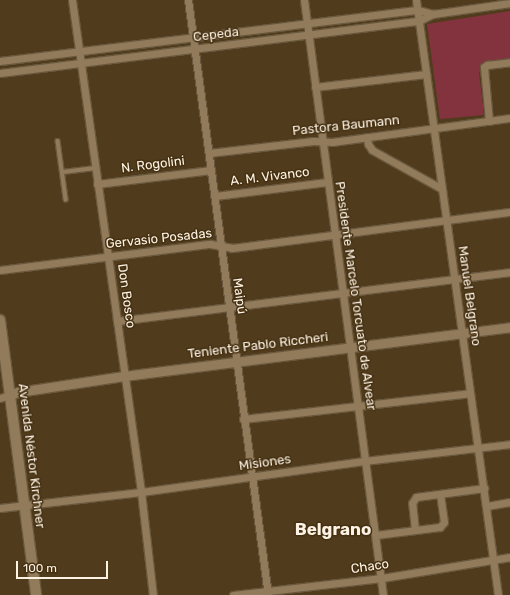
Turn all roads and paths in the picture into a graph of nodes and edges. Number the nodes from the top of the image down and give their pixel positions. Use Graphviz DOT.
graph roads {
  1 [pos="72,0"];
  2 [pos="188,0"];
  3 [pos="304,0"];
  4 [pos="416,0"];
  5 [pos="510,3"];
  6 [pos="418,10"];
  7 [pos="433,14"];
  8 [pos="419,21"];
  9 [pos="307,24"];
  10 [pos="309,36"];
  11 [pos="193,37"];
  12 [pos="195,50"];
  13 [pos="80,52"];
  14 [pos="0,62"];
  15 [pos="510,62"];
  16 [pos="82,64"];
  17 [pos="0,73"];
  18 [pos="426,74"];
  19 [pos="315,87"];
  20 [pos="510,118"];
  21 [pos="489,120"];
  22 [pos="433,128"];
  23 [pos="367,137"];
  24 [pos="58,140"];
  25 [pos="322,142"];
  26 [pos="209,153"];
  27 [pos="95,168"];
  28 [pos="211,170"];
  29 [pos="63,172"];
  30 [pos="327,182"];
  31 [pos="97,184"];
  32 [pos="442,189"];
  33 [pos="215,196"];
  34 [pos="66,199"];
  35 [pos="510,212"];
  36 [pos="446,220"];
  37 [pos="334,234"];
  38 [pos="220,246"];
  39 [pos="108,256"];
  40 [pos="0,270"];
  41 [pos="510,272"];
  42 [pos="454,279"];
  43 [pos="342,293"];
  44 [pos="229,308"];
  45 [pos="0,320"];
  46 [pos="117,321"];
  47 [pos="510,327"];
  48 [pos="462,334"];
  49 [pos="350,348"];
  50 [pos="236,362"];
  51 [pos="124,376"];
  52 [pos="470,393"];
  53 [pos="5,396"];
  54 [pos="358,406"];
  55 [pos="243,419"];
  56 [pos="510,444"];
  57 [pos="479,449"];
  58 [pos="364,461"];
  59 [pos="251,477"];
  60 [pos="484,488"];
  61 [pos="141,492"];
  62 [pos="440,494"];
  63 [pos="510,502"];
  64 [pos="24,505"];
  65 [pos="487,506"];
  66 [pos="0,508"];
  67 [pos="415,530"];
  68 [pos="376,535"];
  69 [pos="510,557"];
  70 [pos="493,559"];
  71 [pos="382,578"];
  72 [pos="268,593"];
  73 [pos="36,595"];
  74 [pos="153,595"];
  75 [pos="233,595"];
  76 [pos="384,595"];
  77 [pos="498,595"];
  1 -- 13 [label="street, Don Bosco"];
  2 -- 11 [label="street, Maipú"];
  3 -- 9 [label="street, Presidente Marcelo Torcuato de Alvear"];
  4 -- 6 [label="street, Manuel Belgrano"];
  5 -- 7 [label="street, Cepeda"];
  6 -- 7 [label="street, Cepeda"];
  6 -- 8 [label="street, Manuel Belgrano"];
  6 -- 9 [label="street, Cepeda"];
  7 -- 8 [label="street, Cepeda"];
  8 -- 10 [label="street, Cepeda"];
  8 -- 18 [label="street, Manuel Belgrano"];
  9 -- 10 [label="street, Presidente Marcelo Torcuato de Alvear"];
  9 -- 11 [label="street, Cepeda"];
  10 -- 12 [label="street, Cepeda"];
  10 -- 19 [label="street, Presidente Marcelo Torcuato de Alvear"];
  11 -- 12 [label="street, Maipú"];
  11 -- 13 [label="street, Cepeda"];
  12 -- 16 [label="street, Cepeda"];
  12 -- 26 [label="street, Maipú"];
  13 -- 14 [label="street, Cepeda"];
  13 -- 16 [label="street, Don Bosco"];
  15 -- 21 [label="street"];
  16 -- 17 [label="street, Cepeda"];
  16 -- 27 [label="street, Don Bosco"];
  18 -- 19 [label="street"];
  18 -- 22 [label="street, Manuel Belgrano"];
  19 -- 25 [label="street, Presidente Marcelo Torcuato de Alvear"];
  20 -- 21 [label="street, Pastora Baumann"];
  21 -- 22 [label="street, Pastora Baumann"];
  22 -- 23 [label="street, Pastora Baumann"];
  22 -- 32 [label="street, Manuel Belgrano"];
  23 -- 25 [label="street, Pastora Baumann"];
  23 -- 32 [label="street"];
  24 -- 29 [label="lane"];
  25 -- 26 [label="street, Pastora Baumann"];
  25 -- 30 [label="street, Presidente Marcelo Torcuato de Alvear"];
  26 -- 28 [label="street, Maipú"];
  27 -- 29 [label="lane"];
  27 -- 31 [label="street, Don Bosco"];
  28 -- 31 [label="street, N. Rogolini"];
  28 -- 33 [label="street, Maipú"];
  29 -- 34 [label="lane"];
  30 -- 33 [label="street, A. M. Vivanco"];
  30 -- 37 [label="street, Presidente Marcelo Torcuato de Alvear"];
  31 -- 39 [label="street, Don Bosco"];
  32 -- 36 [label="street, Manuel Belgrano"];
  33 -- 38 [label="street, Maipú"];
  35 -- 36 [label="street, Gervasio Posadas"];
  36 -- 37 [label="street, Gervasio Posadas"];
  36 -- 42 [label="street, Manuel Belgrano"];
  37 -- 38 [label="street, Gervasio Posadas"];
  37 -- 43 [label="street, Presidente Marcelo Torcuato de Alvear"];
  38 -- 39 [label="street, Gervasio Posadas"];
  38 -- 44 [label="street, Maipú"];
  39 -- 40 [label="street, Gervasio Posadas"];
  39 -- 46 [label="street, Don Bosco"];
  41 -- 42 [label="street"];
  42 -- 43 [label="street"];
  42 -- 48 [label="street, Manuel Belgrano"];
  43 -- 44 [label="street"];
  43 -- 49 [label="street, Presidente Marcelo Torcuato de Alvear"];
  44 -- 46 [label="street"];
  44 -- 50 [label="street, Maipú"];
  45 -- 53 [label="main road, Avenida Néstor Kirchner"];
  46 -- 51 [label="street, Don Bosco"];
  47 -- 48 [label="street, Teniente Pablo Riccheri"];
  48 -- 49 [label="street, Teniente Pablo Riccheri"];
  48 -- 52 [label="street, Manuel Belgrano"];
  49 -- 50 [label="street, Teniente Pablo Riccheri"];
  49 -- 54 [label="street, Presidente Marcelo Torcuato de Alvear"];
  50 -- 51 [label="street, Teniente Pablo Riccheri"];
  50 -- 55 [label="street, Maipú"];
  51 -- 53 [label="street, Teniente Pablo Riccheri"];
  51 -- 61 [label="street, Don Bosco"];
  52 -- 54 [label="street"];
  52 -- 57 [label="street, Manuel Belgrano"];
  53 -- 64 [label="main road, Avenida Néstor Kirchner"];
  54 -- 55 [label="street"];
  54 -- 58 [label="street, Presidente Marcelo Torcuato de Alvear"];
  55 -- 59 [label="street, Maipú"];
  56 -- 57 [label="street, Misiones"];
  57 -- 58 [label="street, Misiones"];
  57 -- 60 [label="street, Manuel Belgrano"];
  58 -- 59 [label="street, Misiones"];
  58 -- 68 [label="street, Presidente Marcelo Torcuato de Alvear"];
  59 -- 61 [label="street, Misiones"];
  59 -- 72 [label="street, Maipú"];
  60 -- 62 [label="street"];
  60 -- 65 [label="street, Manuel Belgrano"];
  61 -- 64 [label="street, Misiones"];
  61 -- 74 [label="street, Don Bosco"];
  62 -- 67 [label="street"];
  62 -- 67 [label="street"];
  63 -- 65 [label="street"];
  64 -- 66 [label="street, Misiones"];
  64 -- 73 [label="main road, Avenida Néstor Kirchner"];
  65 -- 70 [label="street, Manuel Belgrano"];
  67 -- 68 [label="street"];
  68 -- 71 [label="street, Presidente Marcelo Torcuato de Alvear"];
  69 -- 70 [label="street, Chaco"];
  70 -- 71 [label="street, Chaco"];
  70 -- 77 [label="street, Manuel Belgrano"];
  71 -- 72 [label="street, Chaco"];
  71 -- 76 [label="street, Presidente Marcelo Torcuato de Alvear"];
  72 -- 75 [label="street, Chaco"];
}
